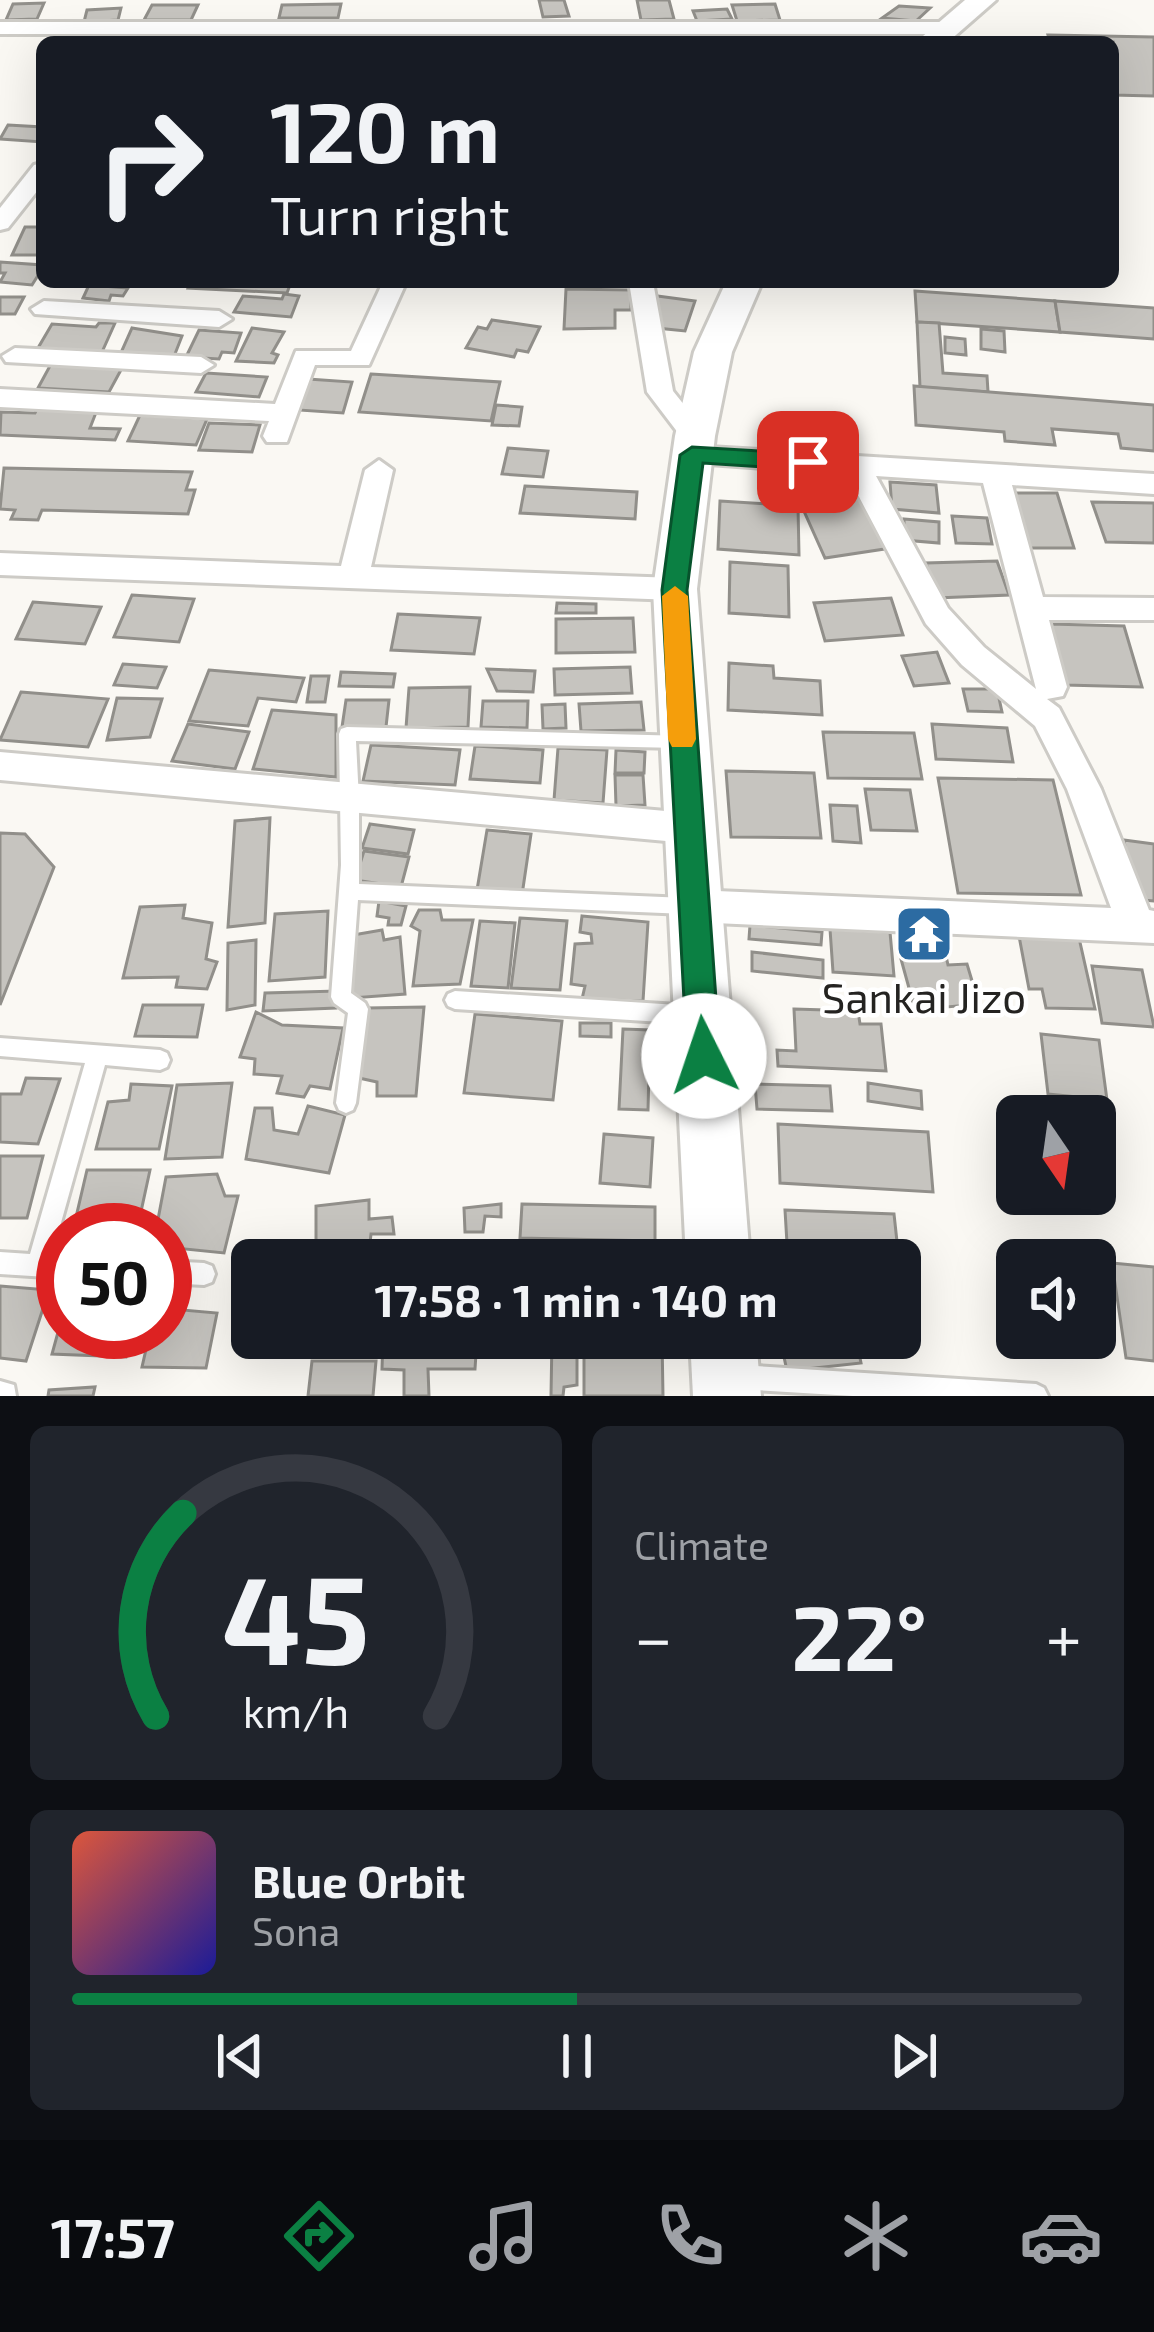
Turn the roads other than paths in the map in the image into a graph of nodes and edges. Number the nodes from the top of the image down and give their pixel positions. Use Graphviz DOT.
graph roads {
  1 [pos="237,0"];
  2 [pos="529,0"];
  3 [pos="679,0"];
  4 [pos="786,0"];
  5 [pos="982,0"];
  6 [pos="686,27"];
  7 [pos="0,28"];
  8 [pos="797,28"];
  9 [pos="542,32"];
  10 [pos="211,35"];
  11 [pos="939,35"];
  12 [pos="22,190"];
  13 [pos="0,223"];
  14 [pos="56,288"];
  15 [pos="392,288"];
  16 [pos="636,288"];
  17 [pos="741,288"];
  18 [pos="44,309"];
  19 [pos="219,319"];
  20 [pos="15,356"];
  21 [pos="201,365"];
  22 [pos="0,381"];
  23 [pos="0,398"];
  24 [pos="694,445"];
  25 [pos="856,465"];
  26 [pos="379,470"];
  27 [pos="994,474"];
  28 [pos="1154,484"];
  29 [pos="0,564"];
  30 [pos="353,578"];
  31 [pos="674,590"];
  32 [pos="1030,608"];
  33 [pos="1154,609"];
  34 [pos="1051,687"];
  35 [pos="682,741"];
  36 [pos="0,766"];
  37 [pos="352,797"];
  38 [pos="688,828"];
  39 [pos="351,892"];
  40 [pos="693,906"];
  41 [pos="1145,927"];
  42 [pos="455,1000"];
  43 [pos="701,1015"];
  44 [pos="0,1047"];
  45 [pos="97,1056"];
  46 [pos="160,1060"];
  47 [pos="346,1103"];
  48 [pos="56,1203"];
  49 [pos="717,1239"];
  50 [pos="0,1263"];
  51 [pos="36,1265"];
  52 [pos="192,1273"];
  53 [pos="204,1274"];
  54 [pos="726,1370"];
  55 [pos="1036,1396"];
  1 -- 10 [label="street"];
  2 -- 9 [label="street"];
  3 -- 6 [label="street"];
  4 -- 8 [label="street"];
  5 -- 11 [label="main road"];
  6 -- 8 [label="street"];
  6 -- 9 [label="street"];
  7 -- 10 [label="street"];
  8 -- 11 [label="street"];
  9 -- 10 [label="street"];
  12 -- 13 [label="street"];
  14 -- 18 [label="street"];
  15 -- 23 [label="street"];
  16 -- 24 [label="street"];
  17 -- 24 [label="main road"];
  18 -- 19 [label="street"];
  18 -- 20 [label="street"];
  20 -- 21 [label="street"];
  20 -- 22 [label="street"];
  24 -- 25 [label="street"];
  24 -- 31 [label="main road"];
  25 -- 27 [label="street"];
  25 -- 41 [label="street"];
  26 -- 30 [label="street"];
  27 -- 28 [label="street"];
  27 -- 32 [label="street"];
  29 -- 30 [label="street"];
  30 -- 31 [label="street"];
  31 -- 35 [label="main road"];
  32 -- 33 [label="street"];
  32 -- 34 [label="street"];
  35 -- 37 [label="lane"];
  35 -- 38 [label="main road"];
  36 -- 37 [label="street"];
  37 -- 38 [label="street"];
  37 -- 39 [label="lane"];
  38 -- 40 [label="main road"];
  39 -- 40 [label="lane"];
  39 -- 47 [label="lane"];
  40 -- 41 [label="street"];
  40 -- 43 [label="main road"];
  42 -- 43 [label="lane"];
  43 -- 49 [label="main road"];
  44 -- 45 [label="lane"];
  45 -- 46 [label="lane"];
  45 -- 48 [label="lane"];
  50 -- 51 [label="lane"];
  52 -- 53 [label="lane"];
  54 -- 55 [label="lane"];
}
